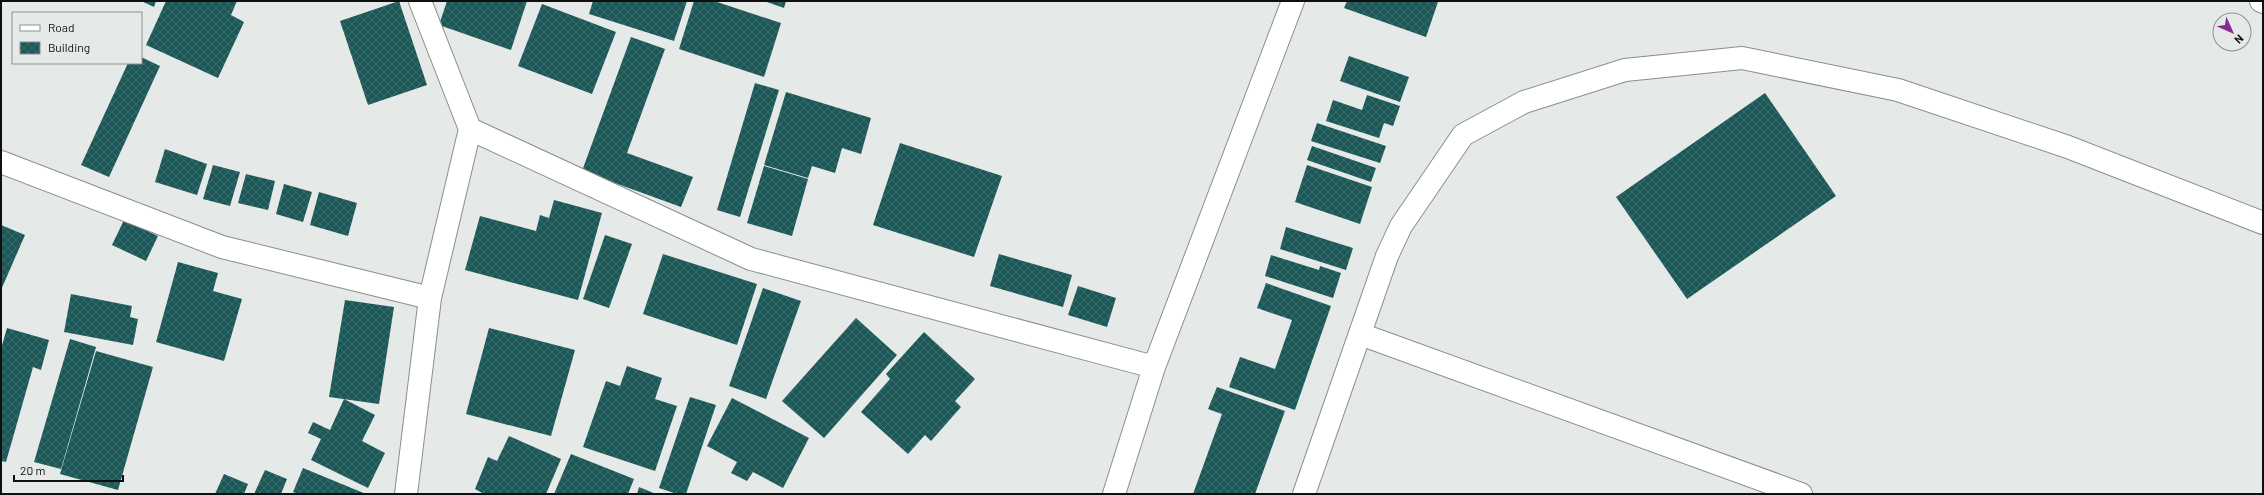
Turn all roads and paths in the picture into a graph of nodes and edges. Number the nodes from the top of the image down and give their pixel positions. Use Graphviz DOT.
graph roads {
  1 [pos="420,1"];
  2 [pos="1293,1"];
  3 [pos="470,129"];
  4 [pos="1,162"];
  5 [pos="2263,224"];
  6 [pos="430,298"];
  7 [pos="1360,334"];
  8 [pos="1154,367"];
  9 [pos="406,494"];
  10 [pos="1114,494"];
  11 [pos="1304,494"];
  12 [pos="1801,494"];
  1 -- 3 [label="street"];
  2 -- 8 [label="street"];
  3 -- 6 [label="street"];
  3 -- 8 [label="street"];
  4 -- 6 [label="street"];
  5 -- 7 [label="street"];
  6 -- 9 [label="street"];
  7 -- 11 [label="street"];
  7 -- 12 [label="street"];
  8 -- 10 [label="street"];
}
